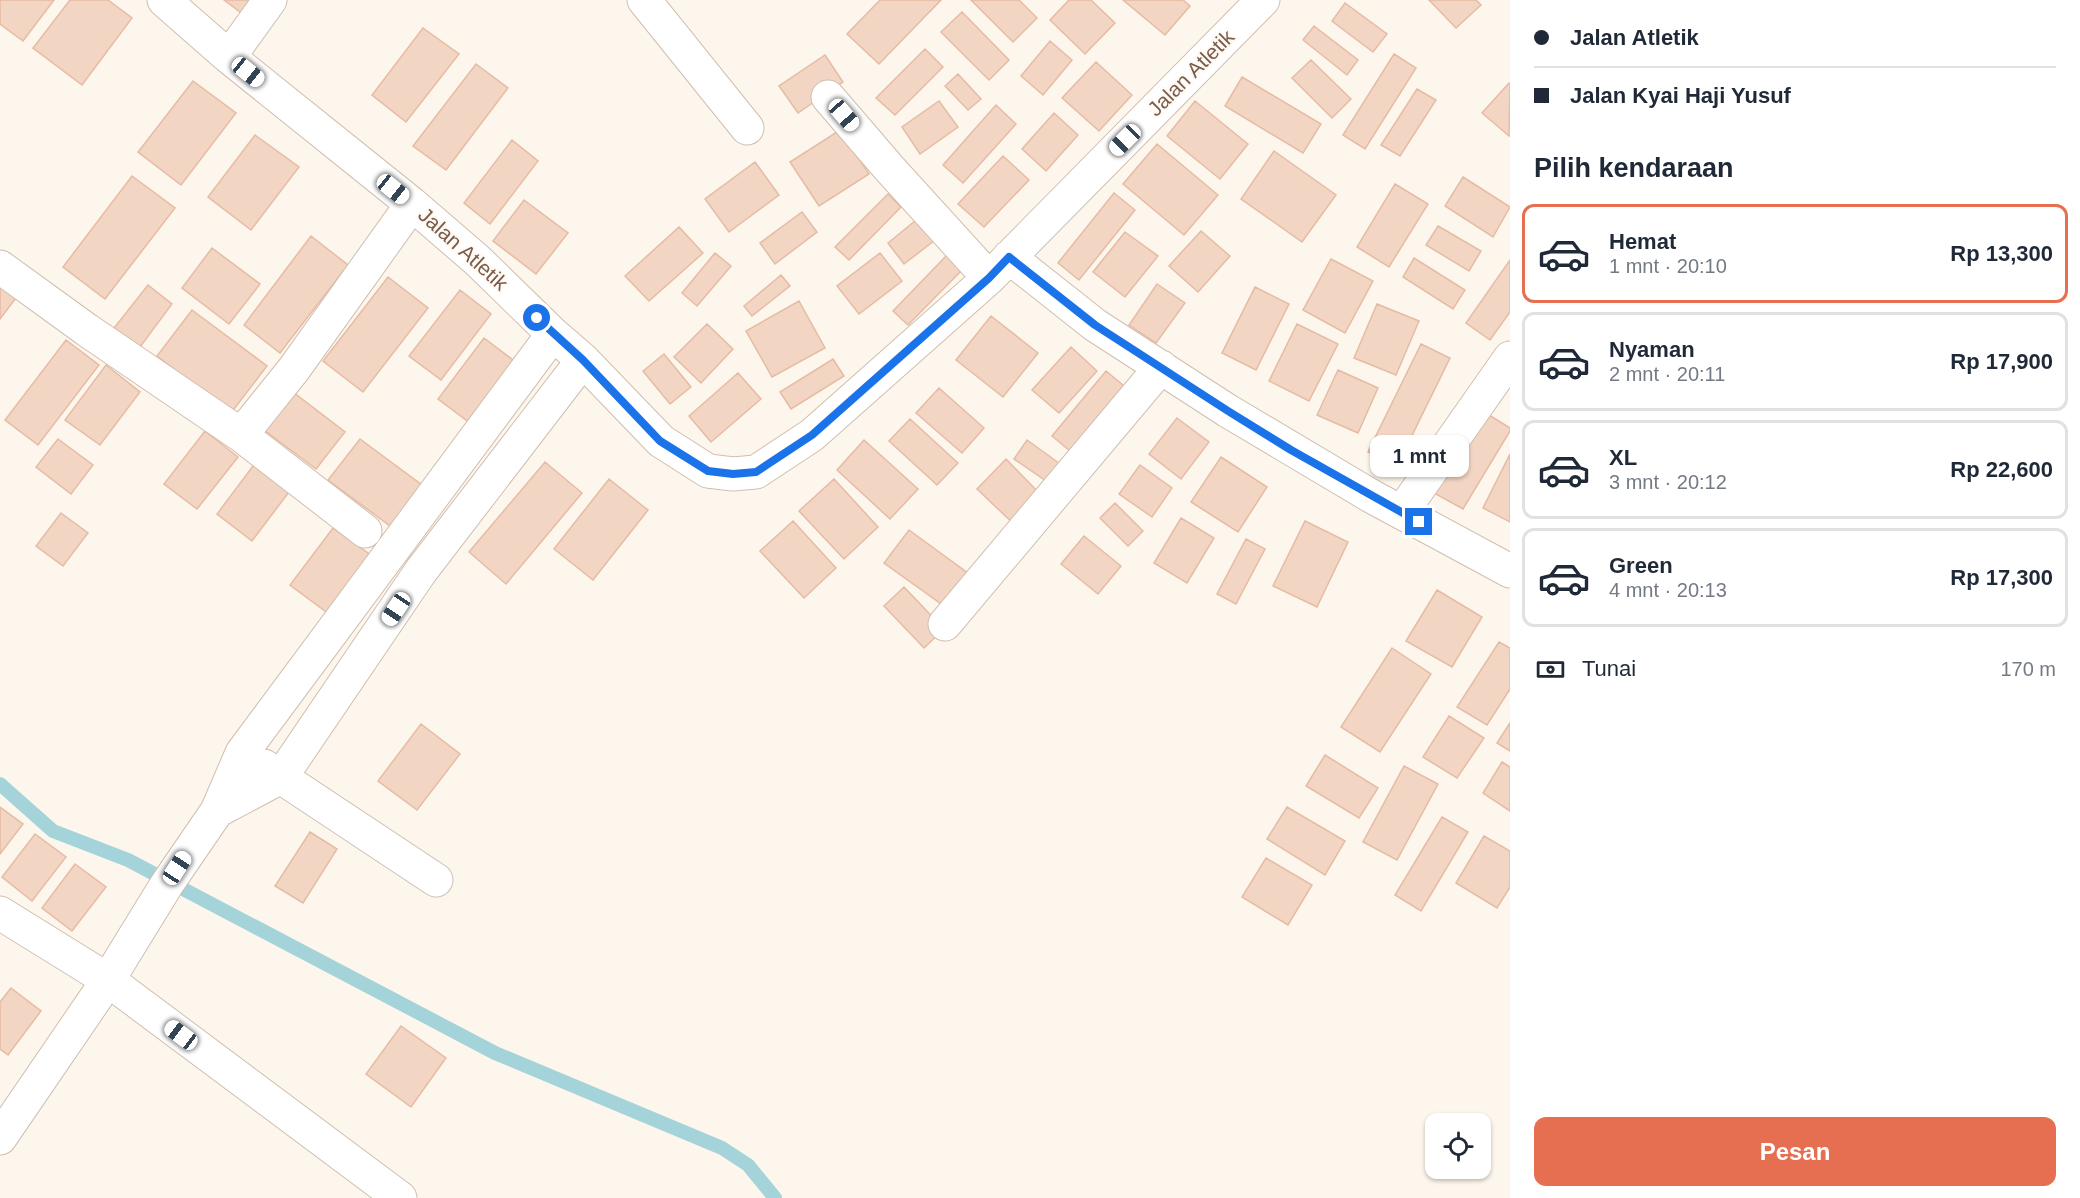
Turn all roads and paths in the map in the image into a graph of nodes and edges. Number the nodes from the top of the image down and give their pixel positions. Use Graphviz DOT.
graph roads {
  1 [pos="164,0"];
  2 [pos="270,0"];
  3 [pos="644,0"];
  4 [pos="1257,2"];
  5 [pos="229,57"];
  6 [pos="828,97"];
  7 [pos="747,128"];
  8 [pos="412,204"];
  9 [pos="0,267"];
  10 [pos="999,268"];
  11 [pos="553,334"];
  12 [pos="1510,358"];
  13 [pos="583,360"];
  14 [pos="1161,367"];
  15 [pos="241,435"];
  16 [pos="1402,512"];
  17 [pos="365,531"];
  18 [pos="1510,571"];
  19 [pos="945,624"];
  20 [pos="242,753"];
  21 [pos="281,777"];
  22 [pos="217,812"];
  23 [pos="436,880"];
  24 [pos="0,914"];
  25 [pos="108,980"];
  26 [pos="0,1138"];
  27 [pos="400,1198"];
  1 -- 5 [label="street, Jalan Atletik"];
  2 -- 5 [label="street"];
  3 -- 7 [label="street"];
  4 -- 10 [label="street, Jalan Atletik"];
  5 -- 8 [label="street, Jalan Atletik"];
  6 -- 10 [label="street"];
  8 -- 11 [label="street, Jalan Atletik"];
  8 -- 15 [label="street"];
  9 -- 15 [label="street"];
  10 -- 13 [label="street, Jalan Atletik"];
  10 -- 14 [label="street"];
  11 -- 13 [label="street, Jalan Atletik"];
  11 -- 20 [label="street"];
  12 -- 16 [label="street"];
  13 -- 21 [label="street"];
  14 -- 16 [label="street"];
  14 -- 19 [label="street"];
  15 -- 17 [label="street"];
  16 -- 18 [label="street"];
  20 -- 21 [label="street"];
  20 -- 22 [label="street"];
  21 -- 22 [label="street"];
  21 -- 23 [label="street"];
  22 -- 25 [label="street"];
  24 -- 25 [label="street"];
  25 -- 26 [label="street"];
  25 -- 27 [label="street"];
}
